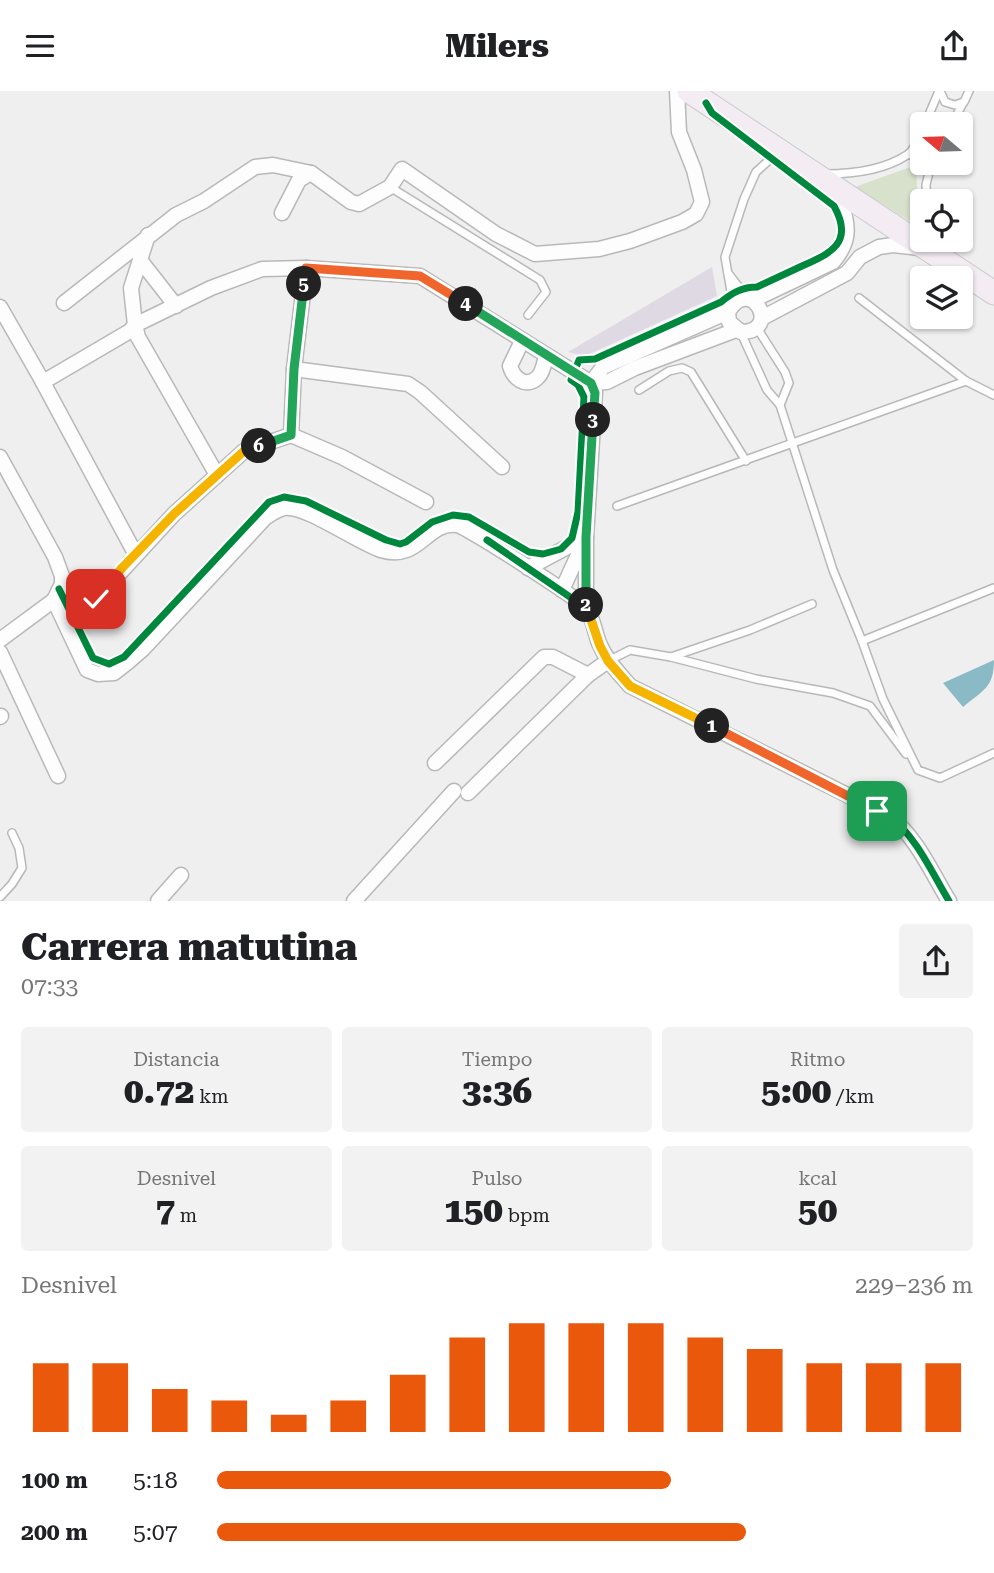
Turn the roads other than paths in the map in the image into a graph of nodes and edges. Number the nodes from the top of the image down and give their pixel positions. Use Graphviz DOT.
graph roads {
  1 [pos="677,91"];
  2 [pos="689,91"];
  3 [pos="940,91"];
  4 [pos="970,91"];
  5 [pos="964,102"];
  6 [pos="930,112"];
  7 [pos="959,112"];
  8 [pos="780,151"];
  9 [pos="909,154"];
  10 [pos="311,173"];
  11 [pos="814,173"];
  12 [pos="390,187"];
  13 [pos="836,189"];
  14 [pos="282,213"];
  15 [pos="910,235"];
  16 [pos="148,236"];
  17 [pos="910,248"];
  18 [pos="938,252"];
  19 [pos="140,260"];
  20 [pos="306,268"];
  21 [pos="994,293"];
  22 [pos="859,298"];
  23 [pos="64,303"];
  24 [pos="739,303"];
  25 [pos="176,306"];
  26 [pos="528,315"];
  27 [pos="2,316"];
  28 [pos="759,323"];
  29 [pos="135,325"];
  30 [pos="738,331"];
  31 [pos="522,341"];
  32 [pos="546,356"];
  33 [pos="294,369"];
  34 [pos="966,381"];
  35 [pos="43,383"];
  36 [pos="591,383"];
  37 [pos="639,390"];
  38 [pos="994,395"];
  39 [pos="780,405"];
  40 [pos="291,435"];
  41 [pos="794,443"];
  42 [pos="0,457"];
  43 [pos="746,461"];
  44 [pos="502,467"];
  45 [pos="217,475"];
  46 [pos="426,502"];
  47 [pos="617,506"];
  48 [pos="586,537"];
  49 [pos="136,555"];
  50 [pos="528,568"];
  51 [pos="994,588"];
  52 [pos="562,590"];
  53 [pos="96,599"];
  54 [pos="54,600"];
  55 [pos="812,604"];
  56 [pos="586,608"];
  57 [pos="0,640"];
  58 [pos="862,641"];
  59 [pos="0,652"];
  60 [pos="671,657"];
  61 [pos="608,661"];
  62 [pos="588,675"];
  63 [pos="994,753"];
  64 [pos="435,764"];
  65 [pos="918,770"];
  66 [pos="58,776"];
  67 [pos="12,833"];
  68 [pos="181,875"];
  69 [pos="0,897"];
  70 [pos="158,901"];
  71 [pos="354,901"];
  72 [pos="949,901"];
  1 -- 12 [label="street"];
  2 -- 8 [label="main road"];
  3 -- 5 [label="lane"];
  3 -- 6 [label="lane"];
  4 -- 5 [label="lane"];
  5 -- 7 [label="lane"];
  8 -- 11 [label="main road"];
  8 -- 24 [label="lane"];
  9 -- 11 [label="lane"];
  10 -- 12 [label="street"];
  10 -- 14 [label="street"];
  10 -- 16 [label="street"];
  11 -- 13 [label="main road"];
  12 -- 26 [label="lane"];
  13 -- 15 [label="main road"];
  13 -- 24 [label="street"];
  16 -- 19 [label="street"];
  16 -- 23 [label="street"];
  17 -- 28 [label="street"];
  18 -- 21 [label="main road"];
  19 -- 25 [label="street"];
  19 -- 29 [label="street"];
  20 -- 25 [label="street"];
  20 -- 31 [label="street"];
  20 -- 33 [label="street"];
  22 -- 34 [label="lane"];
  24 -- 28 [label="street"];
  24 -- 30 [label="street"];
  24 -- 36 [label="street"];
  25 -- 29 [label="street"];
  27 -- 35 [label="street"];
  28 -- 30 [label="street"];
  28 -- 39 [label="lane"];
  29 -- 35 [label="street"];
  29 -- 45 [label="street"];
  30 -- 36 [label="street"];
  30 -- 39 [label="lane"];
  31 -- 32 [label="street"];
  31 -- 32 [label="street"];
  32 -- 36 [label="street"];
  33 -- 40 [label="street"];
  33 -- 44 [label="street"];
  34 -- 38 [label="lane"];
  34 -- 41 [label="lane"];
  35 -- 49 [label="street"];
  36 -- 48 [label="street"];
  37 -- 43 [label="lane"];
  39 -- 41 [label="lane"];
  40 -- 45 [label="street"];
  40 -- 46 [label="street"];
  41 -- 43 [label="lane"];
  41 -- 58 [label="lane"];
  42 -- 54 [label="street"];
  43 -- 47 [label="lane"];
  45 -- 49 [label="street"];
  48 -- 50 [label="street"];
  48 -- 52 [label="street"];
  48 -- 56 [label="street"];
  49 -- 53 [label="street"];
  50 -- 52 [label="street"];
  50 -- 54 [label="street"];
  51 -- 58 [label="lane"];
  52 -- 56 [label="street"];
  54 -- 57 [label="street"];
  55 -- 60 [label="lane"];
  56 -- 61 [label="street"];
  58 -- 65 [label="lane"];
  59 -- 66 [label="street"];
  60 -- 61 [label="lane"];
  60 -- 65 [label="lane"];
  61 -- 62 [label="street"];
  61 -- 72 [label="street"];
  62 -- 64 [label="street"];
  62 -- 71 [label="street"];
  63 -- 65 [label="lane"];
  67 -- 69 [label="lane"];
  68 -- 70 [label="street"];
}
